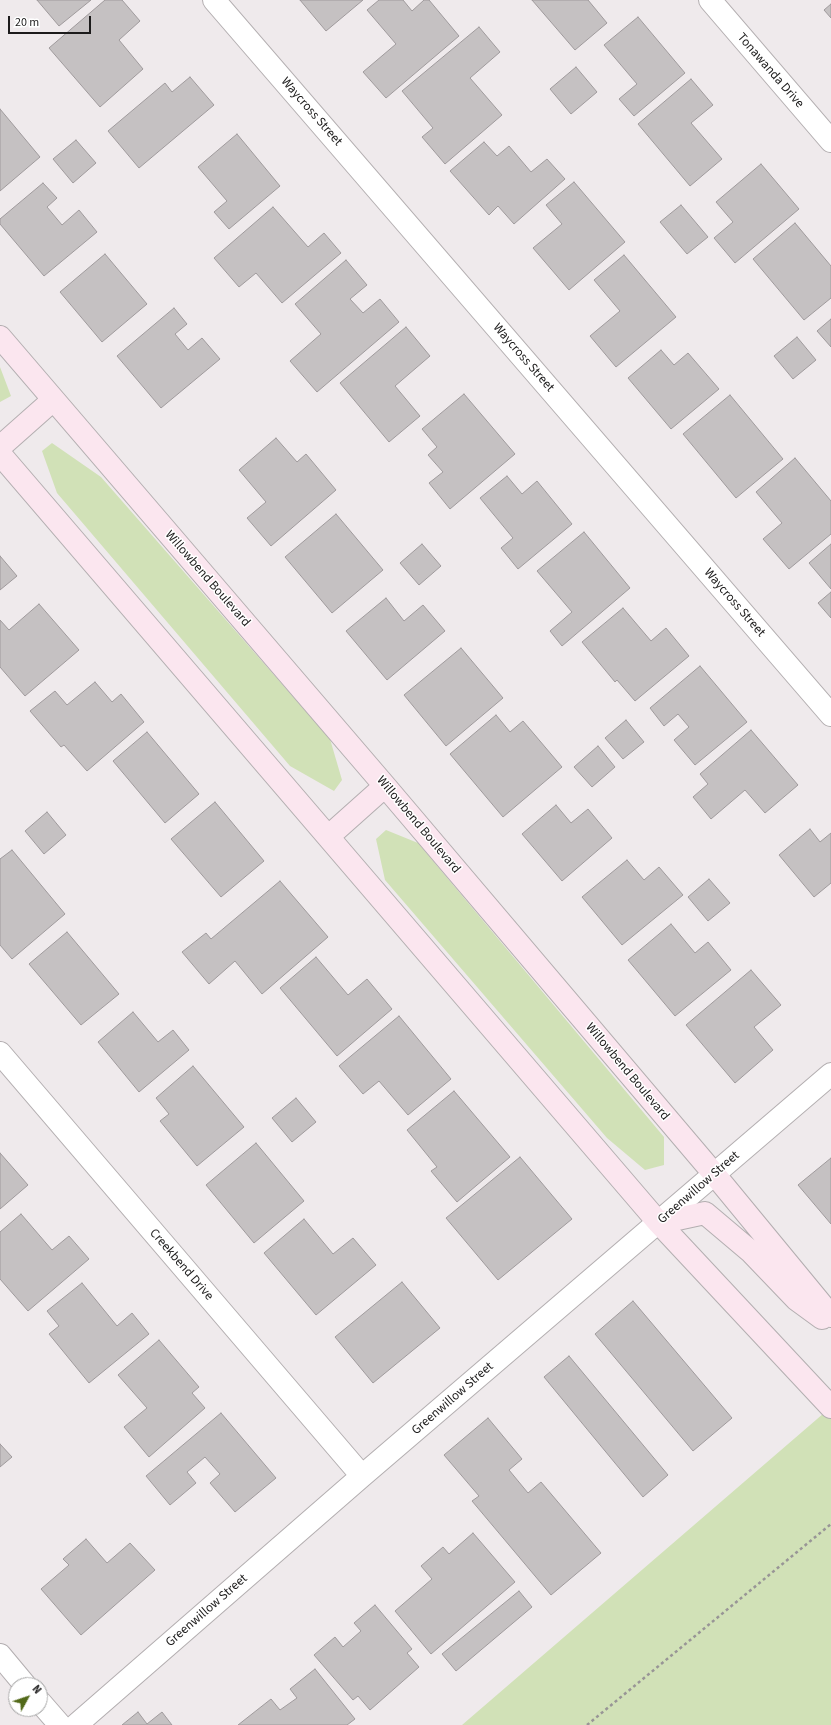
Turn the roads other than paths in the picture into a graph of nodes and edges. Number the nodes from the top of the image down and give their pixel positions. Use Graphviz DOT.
graph roads {
  1 [pos="214,0"];
  2 [pos="710,0"];
  3 [pos="831,141"];
  4 [pos="0,337"];
  5 [pos="53,400"];
  6 [pos="0,447"];
  7 [pos="0,454"];
  8 [pos="831,715"];
  9 [pos="385,786"];
  10 [pos="329,836"];
  11 [pos="0,1054"];
  12 [pos="831,1074"];
  13 [pos="715,1175"];
  14 [pos="659,1223"];
  15 [pos="831,1316"];
  16 [pos="831,1324"];
  17 [pos="831,1407"];
  18 [pos="362,1476"];
  19 [pos="0,1656"];
  20 [pos="18,1677"];
  21 [pos="48,1711"];
  22 [pos="60,1725"];
  23 [pos="76,1725"];
  1 -- 8 [label="street, Waycross Street"];
  2 -- 3 [label="street, Tonawanda Drive"];
  4 -- 5 [label="main road, Willowbend Boulevard"];
  5 -- 6 [label="main road"];
  5 -- 9 [label="main road, Willowbend Boulevard"];
  7 -- 10 [label="main road"];
  9 -- 10 [label="main road"];
  9 -- 13 [label="main road, Willowbend Boulevard"];
  10 -- 14 [label="main road"];
  11 -- 18 [label="street, Creekbend Drive"];
  12 -- 13 [label="street, Greenwillow Street"];
  13 -- 14 [label="street, Greenwillow Street"];
  13 -- 15 [label="main road, Willowbend Boulevard"];
  14 -- 16 [label="main road"];
  14 -- 17 [label="main road"];
  14 -- 18 [label="street, Greenwillow Street"];
  18 -- 23 [label="street, Greenwillow Street"];
  19 -- 20 [label="street"];
  21 -- 22 [label="street"];
}
